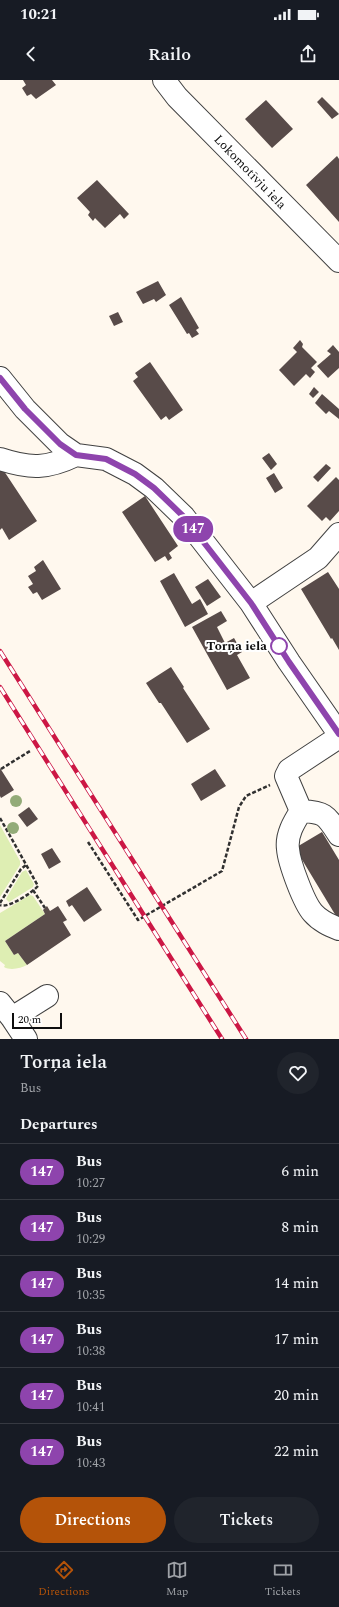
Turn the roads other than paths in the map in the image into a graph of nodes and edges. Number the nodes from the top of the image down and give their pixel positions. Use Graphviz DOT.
graph roads {
  1 [pos="164,80"];
  2 [pos="339,261"];
  3 [pos="0,378"];
  4 [pos="76,455"];
  5 [pos="0,459"];
  6 [pos="339,534"];
  7 [pos="251,603"];
  8 [pos="339,736"];
  9 [pos="301,812"];
  10 [pos="339,835"];
  11 [pos="339,928"];
  12 [pos="47,996"];
  13 [pos="6,1011"];
  14 [pos="26,1039"];
  1 -- 2 [label="street, Lokomotīvju iela"];
  3 -- 4 [label="street"];
  4 -- 5 [label="street"];
  4 -- 7 [label="street"];
  6 -- 7 [label="street"];
  7 -- 8 [label="street"];
  8 -- 9 [label="street"];
  9 -- 10 [label="street"];
  9 -- 11 [label="street"];
  12 -- 13 [label="street"];
  13 -- 14 [label="street"];
}
